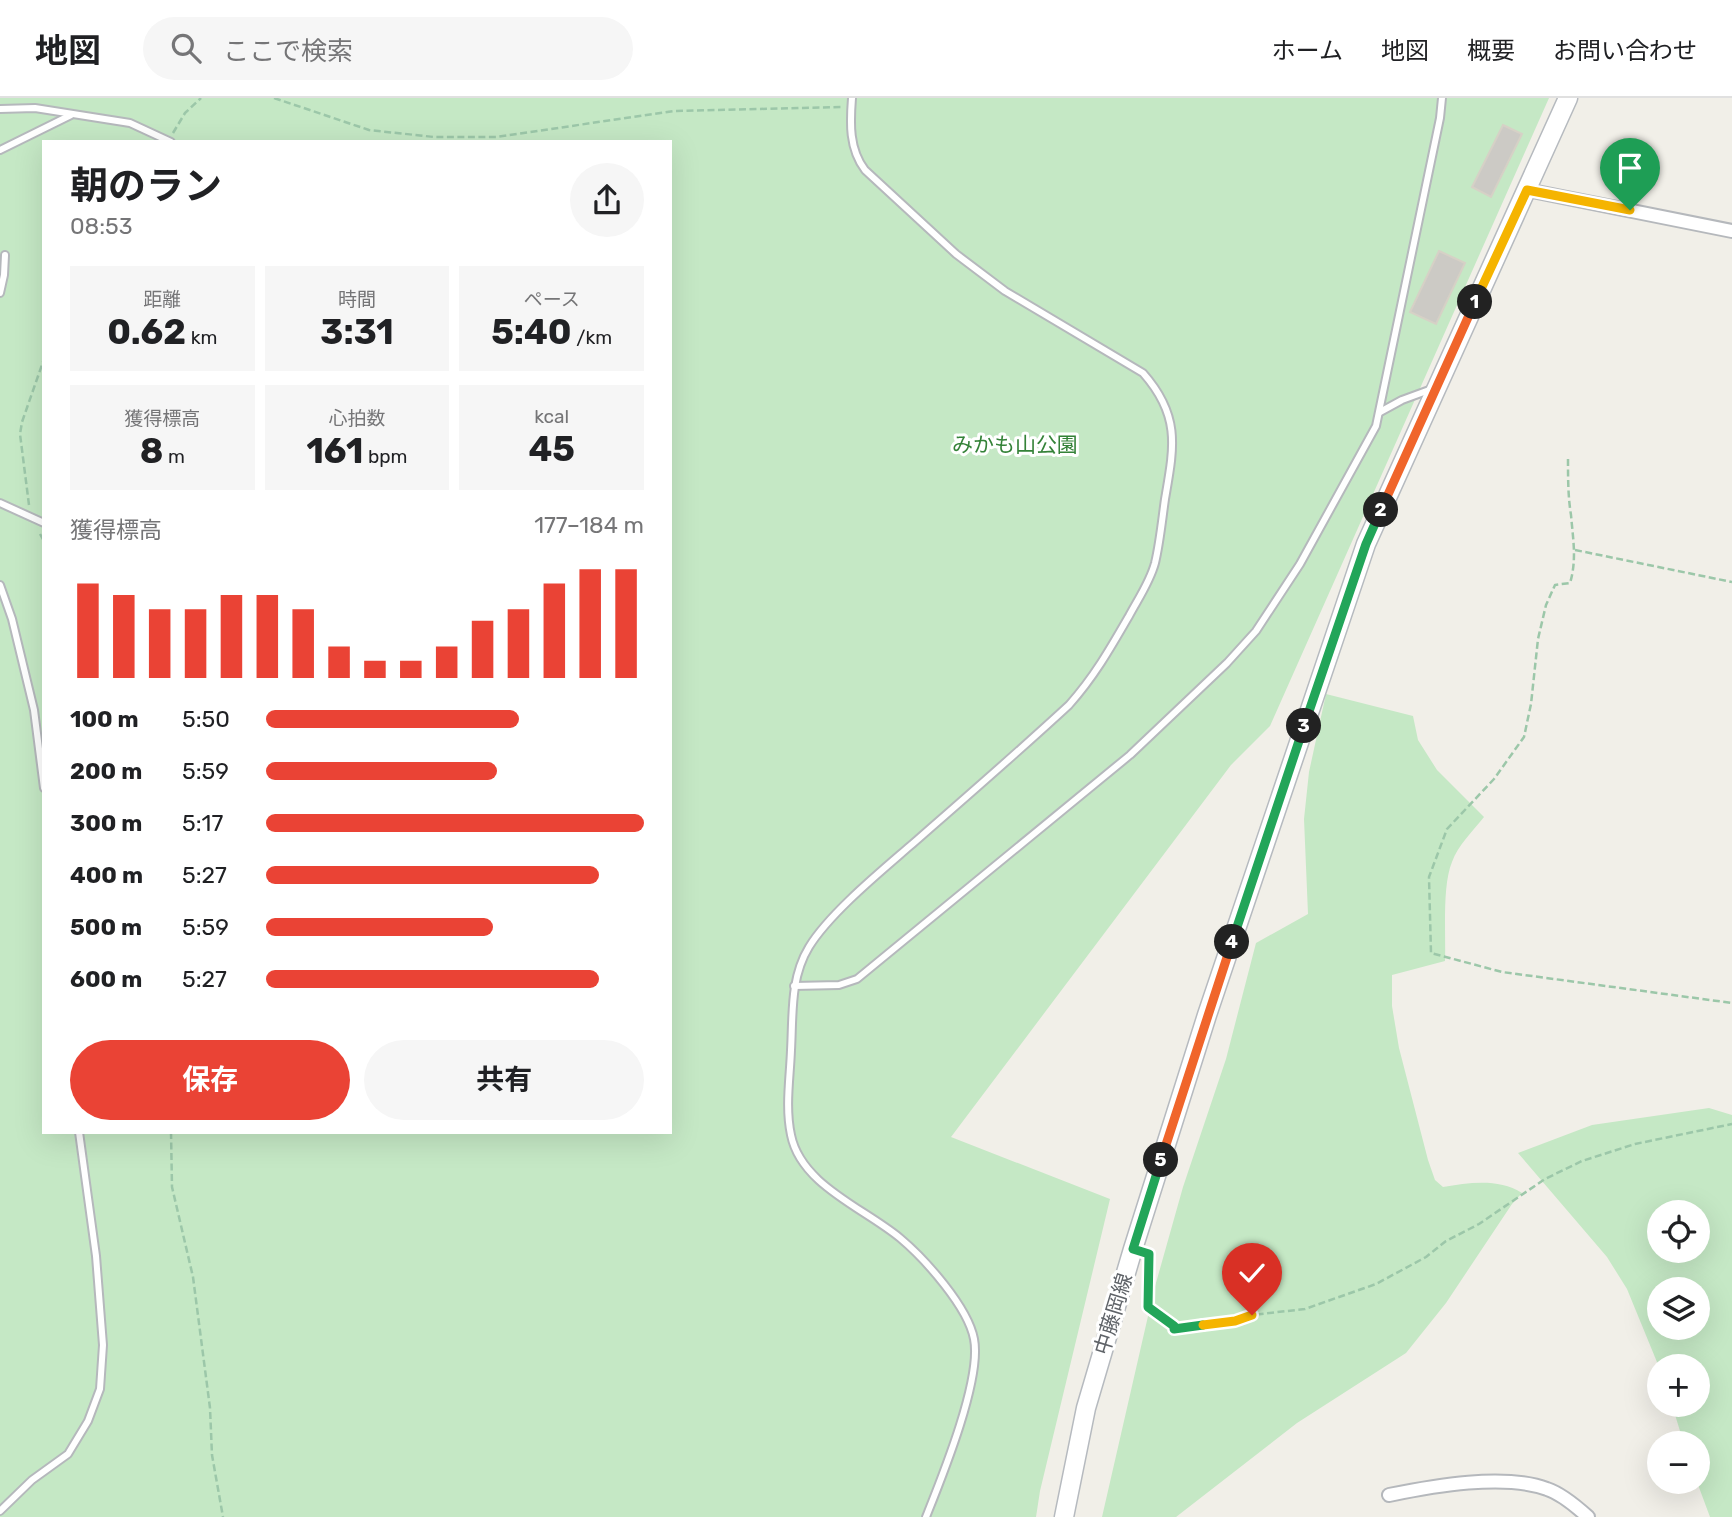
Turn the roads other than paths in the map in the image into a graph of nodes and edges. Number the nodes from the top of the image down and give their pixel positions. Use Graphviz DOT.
graph roads {
  1 [pos="852,98"];
  2 [pos="1442,98"];
  3 [pos="1568,98"];
  4 [pos="0,109"];
  5 [pos="71,115"];
  6 [pos="171,139"];
  7 [pos="0,150"];
  8 [pos="1527,190"];
  9 [pos="1732,231"];
  10 [pos="5,255"];
  11 [pos="0,292"];
  12 [pos="1436,387"];
  13 [pos="1380,412"];
  14 [pos="0,503"];
  15 [pos="42,522"];
  16 [pos="0,585"];
  17 [pos="42,772"];
  18 [pos="794,986"];
  19 [pos="79,1134"];
  20 [pos="1389,1495"];
  21 [pos="0,1511"];
  22 [pos="926,1517"];
  23 [pos="1064,1517"];
  24 [pos="1588,1517"];
  1 -- 18 [label="lane"];
  2 -- 13 [label="lane"];
  3 -- 8 [label="main road, 中藤岡線"];
  4 -- 5 [label="lane"];
  5 -- 6 [label="lane"];
  5 -- 7 [label="lane"];
  8 -- 9 [label="street"];
  8 -- 12 [label="main road, 中藤岡線"];
  10 -- 11 [label="lane"];
  12 -- 13 [label="lane"];
  12 -- 23 [label="main road, 中藤岡線"];
  13 -- 18 [label="lane"];
  14 -- 15 [label="lane"];
  16 -- 17 [label="lane"];
  18 -- 22 [label="lane"];
  19 -- 21 [label="lane"];
  20 -- 24 [label="street"];
}
